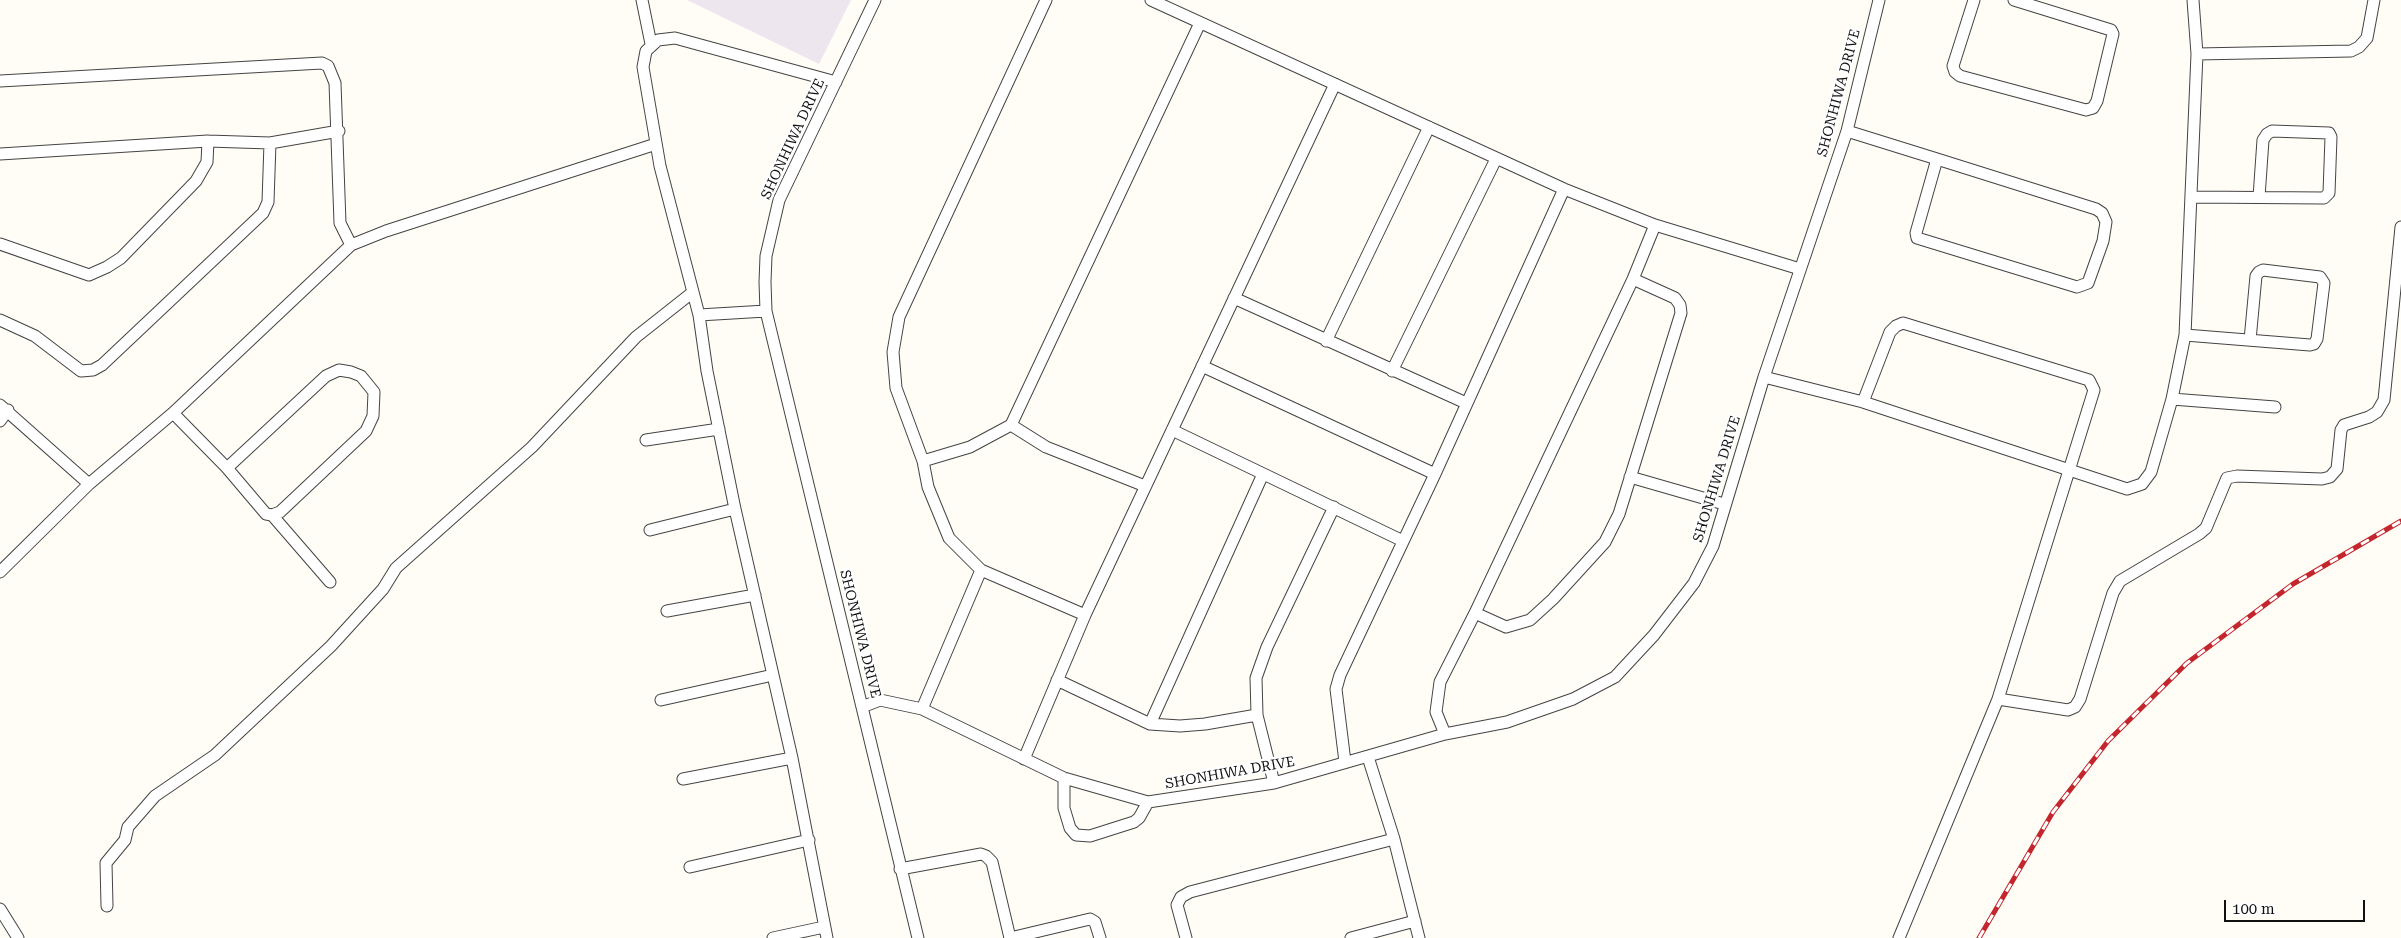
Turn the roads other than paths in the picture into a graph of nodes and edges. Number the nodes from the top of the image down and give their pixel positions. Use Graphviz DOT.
graph roads {
  1 [pos="642,0"];
  2 [pos="875,0"];
  3 [pos="1046,0"];
  4 [pos="1151,0"];
  5 [pos="1880,0"];
  6 [pos="1974,0"];
  7 [pos="2014,0"];
  8 [pos="2193,0"];
  9 [pos="2374,0"];
  10 [pos="1200,23"];
  11 [pos="651,44"];
  12 [pos="2197,54"];
  13 [pos="0,81"];
  14 [pos="836,82"];
  15 [pos="1335,84"];
  16 [pos="1429,127"];
  17 [pos="339,131"];
  18 [pos="1847,131"];
  19 [pos="208,141"];
  20 [pos="270,143"];
  21 [pos="656,144"];
  22 [pos="0,154"];
  23 [pos="1937,159"];
  24 [pos="1496,160"];
  25 [pos="1564,189"];
  26 [pos="2192,197"];
  27 [pos="2259,197"];
  28 [pos="1655,225"];
  29 [pos="2401,227"];
  30 [pos="0,244"];
  31 [pos="351,245"];
  32 [pos="1800,269"];
  33 [pos="1633,279"];
  34 [pos="693,292"];
  35 [pos="1234,298"];
  36 [pos="766,311"];
  37 [pos="699,315"];
  38 [pos="0,320"];
  39 [pos="2185,334"];
  40 [pos="2250,340"];
  41 [pos="1326,341"];
  42 [pos="1202,366"];
  43 [pos="1392,371"];
  44 [pos="1764,376"];
  45 [pos="2172,399"];
  46 [pos="1863,402"];
  47 [pos="1466,403"];
  48 [pos="2275,407"];
  49 [pos="4,408"];
  50 [pos="173,414"];
  51 [pos="0,421"];
  52 [pos="1011,425"];
  53 [pos="719,429"];
  54 [pos="1172,430"];
  55 [pos="646,440"];
  56 [pos="923,461"];
  57 [pos="227,468"];
  58 [pos="2070,469"];
  59 [pos="1263,474"];
  60 [pos="1435,474"];
  61 [pos="1630,476"];
  62 [pos="89,484"];
  63 [pos="1146,486"];
  64 [pos="1724,504"];
  65 [pos="1334,507"];
  66 [pos="735,509"];
  67 [pos="272,516"];
  68 [pos="650,530"];
  69 [pos="1403,541"];
  70 [pos="982,570"];
  71 [pos="0,572"];
  72 [pos="330,582"];
  73 [pos="755,595"];
  74 [pos="667,611"];
  75 [pos="1475,613"];
  76 [pos="1085,615"];
  77 [pos="774,676"];
  78 [pos="1057,680"];
  79 [pos="1998,698"];
  80 [pos="661,700"];
  81 [pos="862,707"];
  82 [pos="922,709"];
  83 [pos="1257,715"];
  84 [pos="1150,724"];
  85 [pos="1444,734"];
  86 [pos="1368,757"];
  87 [pos="792,758"];
  88 [pos="1024,759"];
  89 [pos="1345,762"];
  90 [pos="1064,778"];
  91 [pos="683,780"];
  92 [pos="1274,783"];
  93 [pos="1148,802"];
  94 [pos="809,840"];
  95 [pos="1394,840"];
  96 [pos="690,867"];
  97 [pos="900,869"];
  98 [pos="107,906"];
  99 [pos="0,909"];
  100 [pos="1414,921"];
  101 [pos="825,933"];
  102 [pos="18,938"];
  103 [pos="773,938"];
  104 [pos="918,938"];
  105 [pos="1010,938"];
  106 [pos="1100,938"];
  107 [pos="1186,938"];
  108 [pos="1351,938"];
  109 [pos="1419,938"];
  110 [pos="1900,938"];
  1 -- 11 [label="street"];
  2 -- 14 [label="street, SHONHIWA DRIVE"];
  3 -- 56 [label="street"];
  4 -- 10 [label="street"];
  5 -- 18 [label="street, SHONHIWA DRIVE"];
  6 -- 7 [label="street"];
  8 -- 12 [label="street"];
  9 -- 12 [label="street"];
  10 -- 15 [label="street"];
  10 -- 52 [label="street"];
  11 -- 14 [label="street"];
  11 -- 21 [label="street"];
  12 -- 26 [label="street"];
  13 -- 17 [label="street"];
  14 -- 36 [label="street, SHONHIWA DRIVE"];
  15 -- 16 [label="street"];
  15 -- 35 [label="street"];
  16 -- 24 [label="street"];
  16 -- 41 [label="street"];
  17 -- 20 [label="street"];
  17 -- 31 [label="street"];
  18 -- 23 [label="street"];
  18 -- 32 [label="street, SHONHIWA DRIVE"];
  19 -- 20 [label="street"];
  19 -- 22 [label="street"];
  19 -- 30 [label="street"];
  20 -- 38 [label="street"];
  21 -- 31 [label="street"];
  21 -- 34 [label="street"];
  23 -- 23 [label="street"];
  24 -- 25 [label="street"];
  24 -- 43 [label="street"];
  25 -- 28 [label="street"];
  25 -- 47 [label="street"];
  26 -- 27 [label="street"];
  26 -- 39 [label="street"];
  27 -- 27 [label="street"];
  28 -- 32 [label="street"];
  28 -- 33 [label="street"];
  29 -- 79 [label="street"];
  31 -- 50 [label="street"];
  32 -- 44 [label="street, SHONHIWA DRIVE"];
  33 -- 61 [label="street"];
  33 -- 75 [label="street"];
  34 -- 37 [label="street"];
  34 -- 98 [label="street"];
  35 -- 41 [label="street"];
  35 -- 42 [label="street"];
  36 -- 37 [label="street"];
  36 -- 81 [label="street, SHONHIWA DRIVE"];
  37 -- 53 [label="street"];
  39 -- 40 [label="street"];
  39 -- 45 [label="street"];
  40 -- 40 [label="street"];
  41 -- 43 [label="street"];
  42 -- 54 [label="street"];
  42 -- 60 [label="street"];
  43 -- 47 [label="street"];
  44 -- 46 [label="street"];
  44 -- 64 [label="street, SHONHIWA DRIVE"];
  45 -- 48 [label="street"];
  45 -- 58 [label="street"];
  46 -- 58 [label="street"];
  46 -- 58 [label="street"];
  47 -- 60 [label="street"];
  49 -- 51 [label="street"];
  49 -- 62 [label="street"];
  50 -- 57 [label="street"];
  50 -- 62 [label="street"];
  52 -- 56 [label="street"];
  52 -- 63 [label="street"];
  53 -- 55 [label="street"];
  53 -- 66 [label="street"];
  54 -- 59 [label="street"];
  54 -- 63 [label="street"];
  56 -- 70 [label="street"];
  57 -- 67 [label="street"];
  57 -- 67 [label="street"];
  58 -- 79 [label="street"];
  59 -- 65 [label="street"];
  59 -- 84 [label="street"];
  60 -- 69 [label="street"];
  61 -- 64 [label="street"];
  61 -- 75 [label="street"];
  62 -- 71 [label="street"];
  63 -- 76 [label="street"];
  64 -- 85 [label="street, SHONHIWA DRIVE"];
  65 -- 69 [label="street"];
  65 -- 83 [label="street"];
  66 -- 68 [label="street"];
  66 -- 73 [label="street"];
  67 -- 72 [label="street"];
  69 -- 89 [label="street"];
  70 -- 76 [label="street"];
  70 -- 82 [label="street"];
  73 -- 74 [label="street"];
  73 -- 77 [label="street"];
  75 -- 85 [label="street"];
  76 -- 78 [label="street"];
  77 -- 80 [label="street"];
  77 -- 87 [label="street"];
  78 -- 84 [label="street"];
  78 -- 88 [label="street"];
  79 -- 110 [label="street"];
  81 -- 82 [label="street, SHONHIWA DRIVE"];
  81 -- 97 [label="street"];
  82 -- 88 [label="street, SHONHIWA DRIVE"];
  83 -- 84 [label="street"];
  83 -- 92 [label="street"];
  85 -- 86 [label="street, SHONHIWA DRIVE"];
  86 -- 89 [label="street, SHONHIWA DRIVE"];
  86 -- 95 [label="street"];
  87 -- 91 [label="street"];
  87 -- 94 [label="street"];
  88 -- 90 [label="street, SHONHIWA DRIVE"];
  89 -- 92 [label="street, SHONHIWA DRIVE"];
  90 -- 93 [label="street, SHONHIWA DRIVE"];
  90 -- 93 [label="street"];
  92 -- 93 [label="street, SHONHIWA DRIVE"];
  94 -- 96 [label="street"];
  94 -- 101 [label="street"];
  95 -- 100 [label="street"];
  95 -- 107 [label="street"];
  97 -- 104 [label="street"];
  97 -- 105 [label="street"];
  99 -- 102 [label="street"];
  100 -- 108 [label="street"];
  100 -- 109 [label="street"];
  101 -- 103 [label="street"];
  105 -- 106 [label="street"];
}
